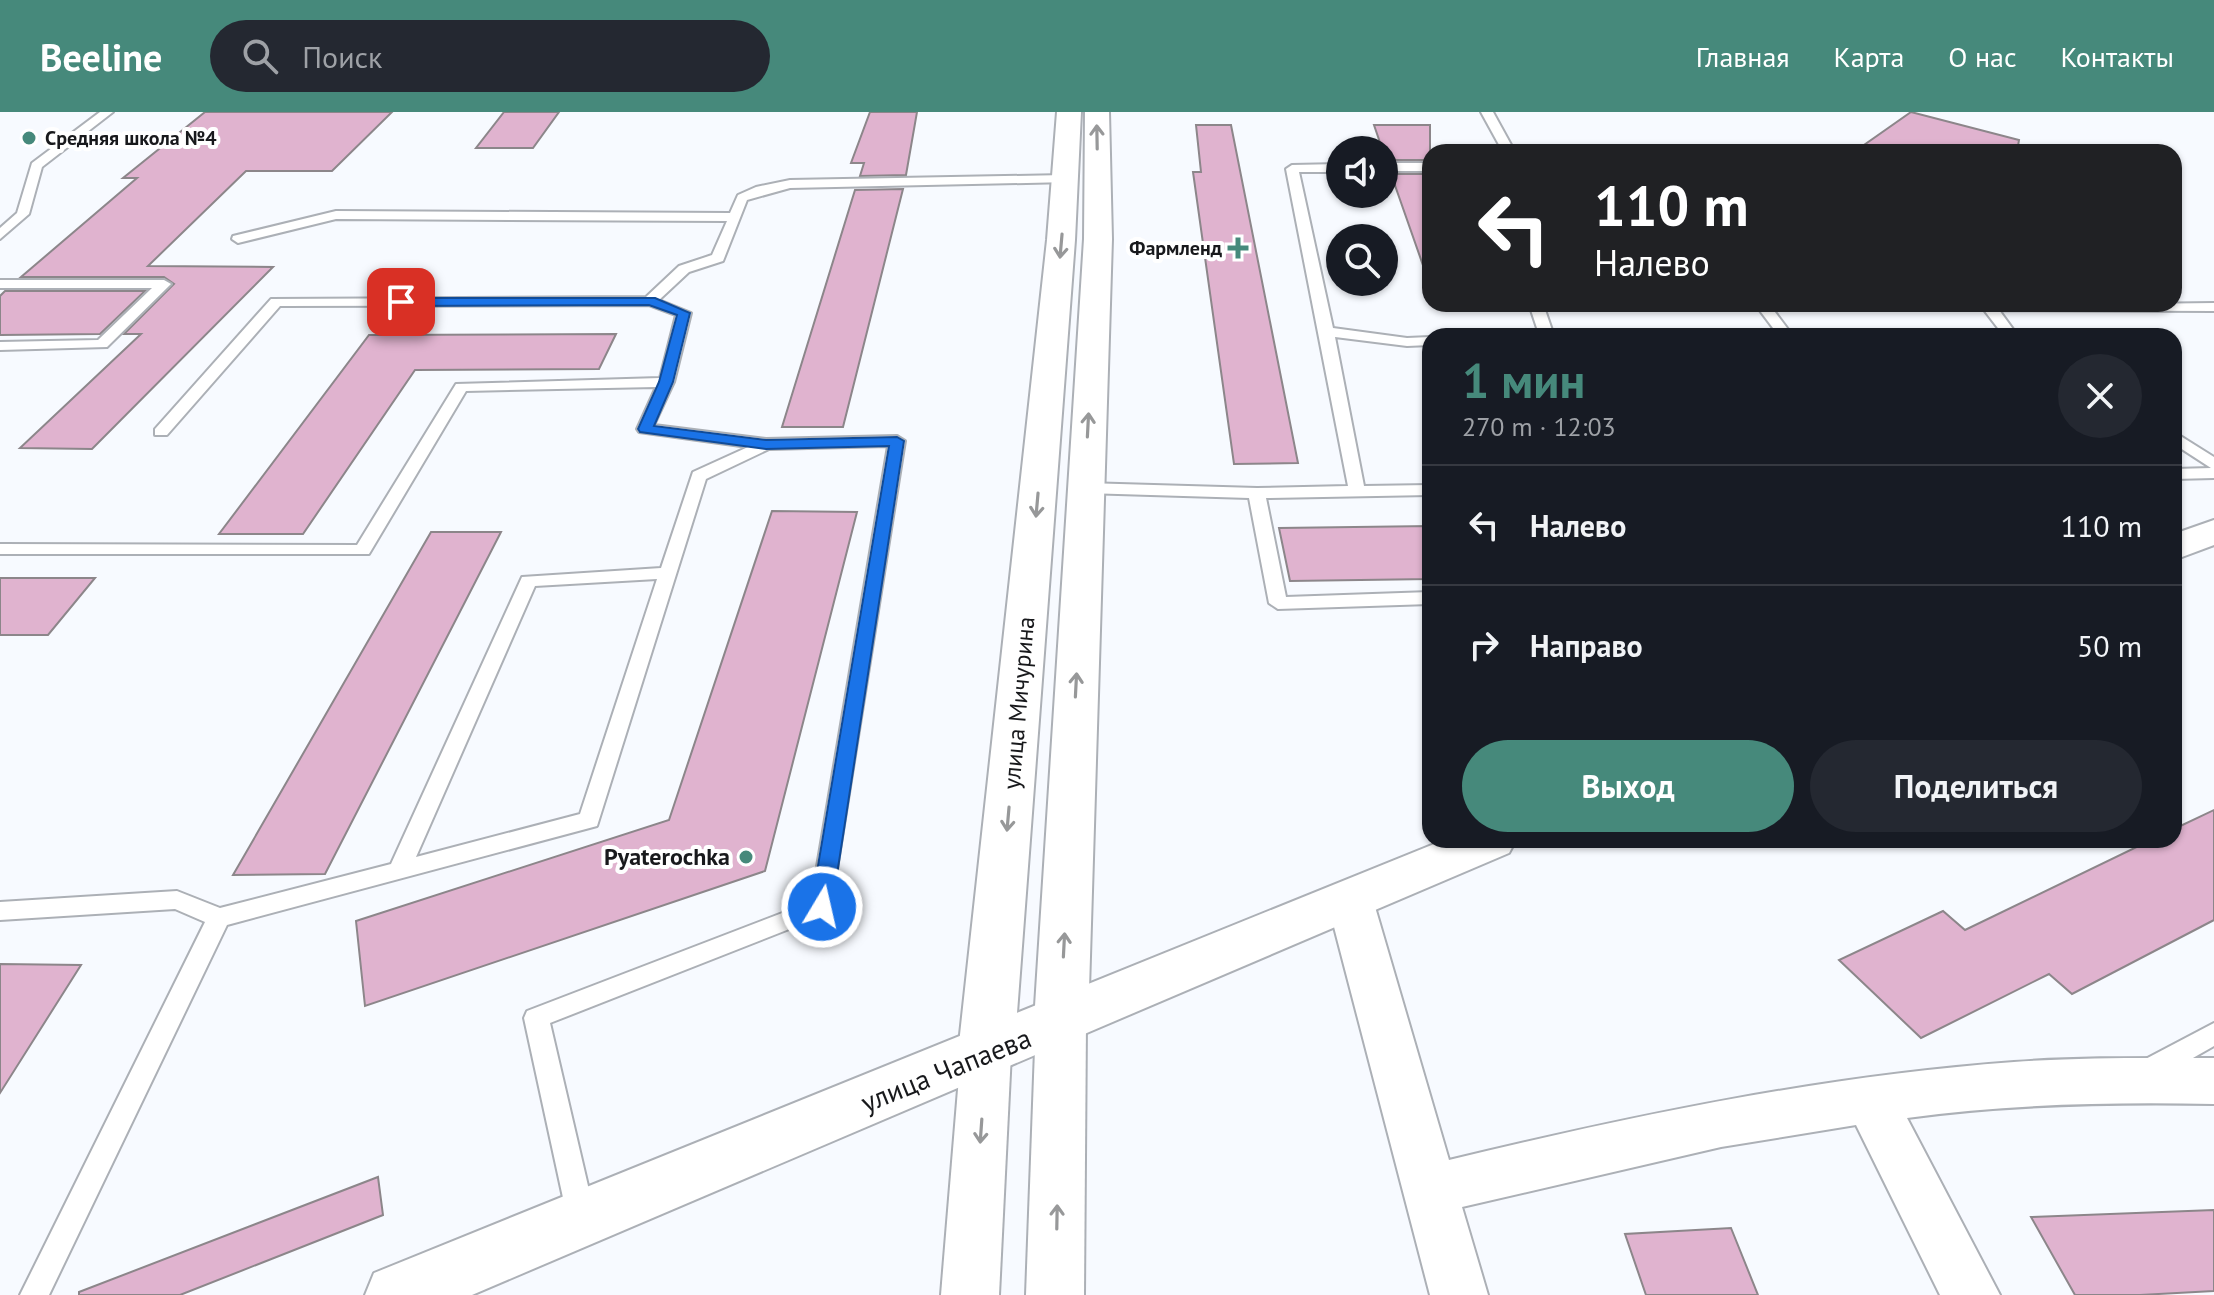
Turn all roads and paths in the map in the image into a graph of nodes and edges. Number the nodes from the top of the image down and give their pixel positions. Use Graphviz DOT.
graph roads {
  1 [pos="107,112"];
  2 [pos="1069,112"];
  3 [pos="1097,112"];
  4 [pos="1487,112"];
  5 [pos="1505,144"];
  6 [pos="1398,167"];
  7 [pos="1422,167"];
  8 [pos="1326,168"];
  9 [pos="1065,179"];
  10 [pos="734,217"];
  11 [pos="0,235"];
  12 [pos="238,239"];
  13 [pos="0,284"];
  14 [pos="650,301"];
  15 [pos="2182,307"];
  16 [pos="2214,307"];
  17 [pos="1993,312"];
  18 [pos="2005,328"];
  19 [pos="1327,332"];
  20 [pos="1422,341"];
  21 [pos="0,346"];
  22 [pos="666,382"];
  23 [pos="161,432"];
  24 [pos="2182,442"];
  25 [pos="766,444"];
  26 [pos="2214,464"];
  27 [pos="2214,473"];
  28 [pos="2182,474"];
  29 [pos="1085,488"];
  30 [pos="1422,490"];
  31 [pos="1357,491"];
  32 [pos="1257,493"];
  33 [pos="0,549"];
  34 [pos="668,573"];
  35 [pos="1422,598"];
  36 [pos="1473,848"];
  37 [pos="399,870"];
  38 [pos="1350,900"];
  39 [pos="0,911"];
  40 [pos="219,918"];
  41 [pos="1061,1022"];
  42 [pos="2214,1034"];
  43 [pos="986,1053"];
  44 [pos="2133,1079"];
  45 [pos="2214,1081"];
  46 [pos="1870,1100"];
  47 [pos="1432,1189"];
  48 [pos="582,1219"];
  49 [pos="34,1295"];
  50 [pos="397,1295"];
  51 [pos="970,1295"];
  52 [pos="1055,1295"];
  53 [pos="1459,1295"];
  54 [pos="1971,1295"];
  1 -- 11 [label="lane"];
  2 -- 9 [label="street, улица Мичурина"];
  29 -- 3 [label="street, one-way"];
  4 -- 5 [label="lane"];
  6 -- 7 [label="lane"];
  8 -- 19 [label="lane"];
  9 -- 10 [label="lane"];
  9 -- 43 [label="street, улица Мичурина, one-way"];
  10 -- 12 [label="lane"];
  10 -- 14 [label="lane"];
  13 -- 21 [label="lane"];
  14 -- 22 [label="lane"];
  14 -- 23 [label="lane"];
  15 -- 16 [label="lane"];
  17 -- 18 [label="lane"];
  19 -- 20 [label="lane"];
  19 -- 31 [label="lane"];
  22 -- 25 [label="lane"];
  22 -- 33 [label="lane"];
  24 -- 26 [label="lane"];
  25 -- 34 [label="lane"];
  25 -- 48 [label="lane"];
  27 -- 28 [label="lane"];
  29 -- 32 [label="lane"];
  41 -- 29 [label="street, one-way"];
  30 -- 31 [label="lane"];
  31 -- 32 [label="lane"];
  32 -- 35 [label="lane"];
  34 -- 37 [label="lane"];
  34 -- 37 [label="lane"];
  36 -- 38 [label="street, улица Чапаева"];
  37 -- 40 [label="lane"];
  38 -- 41 [label="street, улица Чапаева"];
  38 -- 47 [label="street"];
  39 -- 40 [label="lane"];
  40 -- 49 [label="lane"];
  41 -- 43 [label="street, улица Чапаева"];
  52 -- 41 [label="street, one-way"];
  42 -- 44 [label="lane"];
  43 -- 48 [label="street, улица Чапаева"];
  43 -- 51 [label="street, улица Мичурина, one-way"];
  44 -- 45 [label="street"];
  44 -- 46 [label="street"];
  46 -- 47 [label="street"];
  46 -- 54 [label="street"];
  47 -- 53 [label="street"];
  48 -- 50 [label="street, улица Чапаева"];
}
